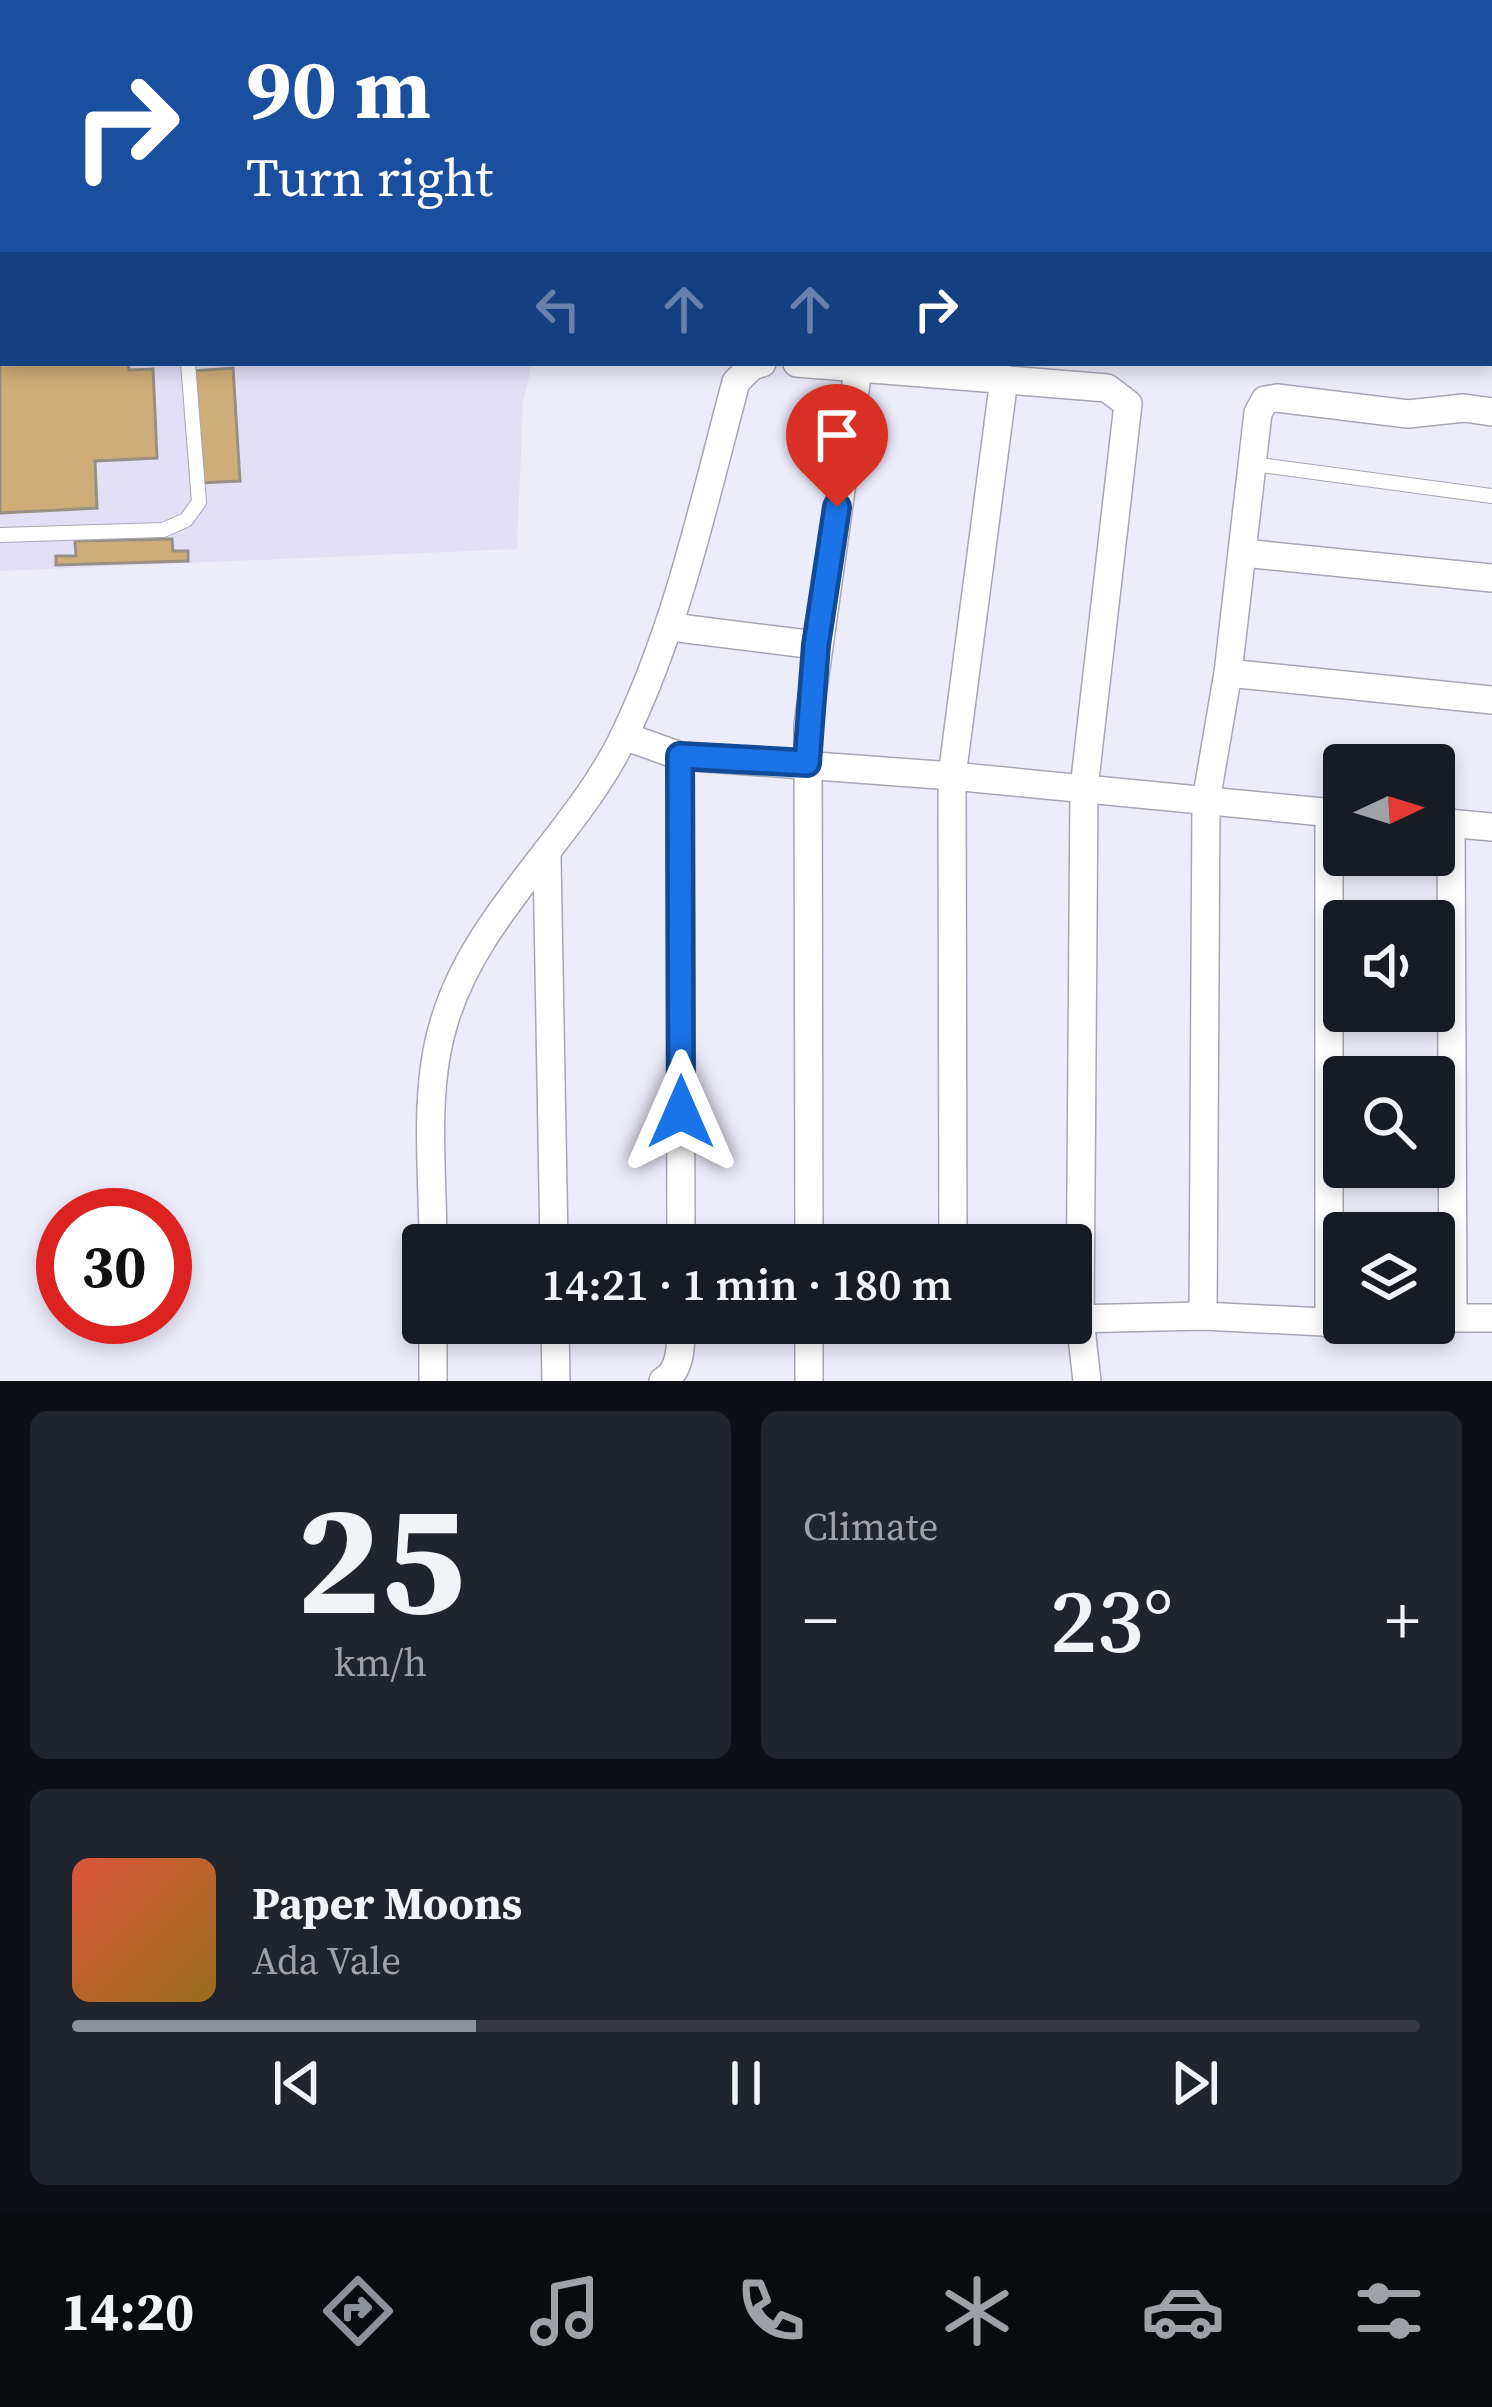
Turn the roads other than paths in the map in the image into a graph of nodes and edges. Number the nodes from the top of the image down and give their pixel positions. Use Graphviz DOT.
graph roads {
  1 [pos="188,366"];
  2 [pos="752,366"];
  3 [pos="828,366"];
  4 [pos="858,369"];
  5 [pos="1004,379"];
  6 [pos="1492,412"];
  7 [pos="1253,464"];
  8 [pos="1492,496"];
  9 [pos="0,535"];
  10 [pos="1243,553"];
  11 [pos="1492,578"];
  12 [pos="671,627"];
  13 [pos="816,645"];
  14 [pos="1228,673"];
  15 [pos="1492,700"];
  16 [pos="624,736"];
  17 [pos="680,756"];
  18 [pos="807,763"];
  19 [pos="952,776"];
  20 [pos="1084,788"];
  21 [pos="1206,801"];
  22 [pos="1323,813"];
  23 [pos="1455,824"];
  24 [pos="1492,827"];
  25 [pos="547,856"];
  26 [pos="1337,876"];
  27 [pos="1442,876"];
  28 [pos="1336,1212"];
  29 [pos="1444,1212"];
  30 [pos="433,1224"];
  31 [pos="554,1224"];
  32 [pos="681,1224"];
  33 [pos="809,1224"];
  34 [pos="953,1224"];
  35 [pos="1077,1224"];
  36 [pos="1203,1316"];
  37 [pos="1455,1318"];
  38 [pos="1492,1318"];
  39 [pos="1092,1319"];
  40 [pos="1323,1322"];
  41 [pos="433,1344"];
  42 [pos="555,1344"];
  43 [pos="681,1344"];
  44 [pos="809,1344"];
  45 [pos="1080,1344"];
  46 [pos="433,1381"];
  47 [pos="556,1381"];
  48 [pos="663,1381"];
  49 [pos="809,1381"];
  50 [pos="1087,1381"];
  1 -- 9 [label="lane"];
  2 -- 12 [label="street"];
  3 -- 4 [label="street"];
  4 -- 5 [label="street"];
  4 -- 13 [label="street"];
  5 -- 19 [label="street"];
  5 -- 20 [label="street"];
  6 -- 7 [label="street"];
  7 -- 8 [label="lane"];
  7 -- 10 [label="street"];
  10 -- 11 [label="street"];
  10 -- 14 [label="street"];
  12 -- 13 [label="street"];
  12 -- 16 [label="street"];
  13 -- 18 [label="street"];
  14 -- 15 [label="street"];
  14 -- 21 [label="street"];
  16 -- 17 [label="street"];
  16 -- 25 [label="street"];
  17 -- 18 [label="street"];
  17 -- 32 [label="street"];
  18 -- 19 [label="street"];
  18 -- 33 [label="street"];
  19 -- 20 [label="street"];
  19 -- 34 [label="street"];
  20 -- 21 [label="street"];
  20 -- 35 [label="street"];
  21 -- 22 [label="street"];
  21 -- 36 [label="street"];
  23 -- 24 [label="street"];
  25 -- 30 [label="street"];
  25 -- 31 [label="street"];
  26 -- 28 [label="street"];
  27 -- 29 [label="street"];
  36 -- 39 [label="street"];
  36 -- 40 [label="street"];
  37 -- 38 [label="street"];
  41 -- 46 [label="street"];
  42 -- 47 [label="street"];
  43 -- 48 [label="street"];
  44 -- 49 [label="street"];
  45 -- 50 [label="street"];
}
